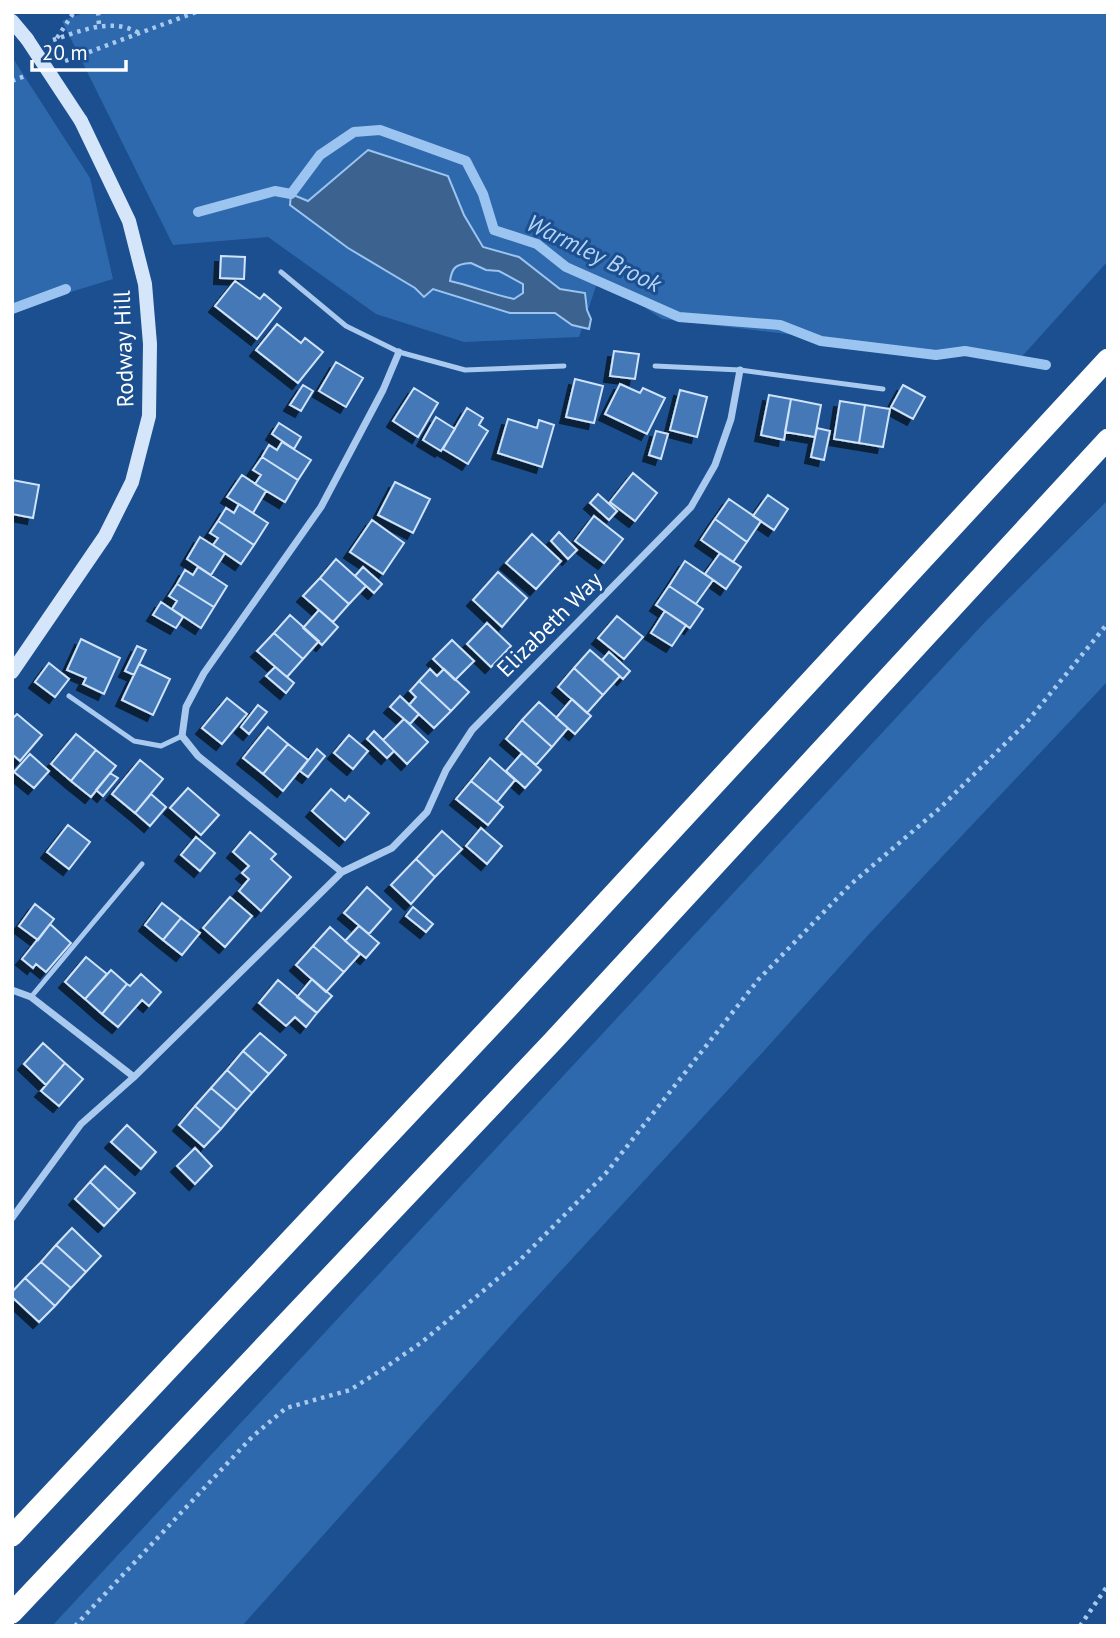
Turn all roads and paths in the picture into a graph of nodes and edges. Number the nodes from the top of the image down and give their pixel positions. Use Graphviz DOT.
graph roads {
  1 [pos="74,12"];
  2 [pos="98,12"];
  3 [pos="196,12"];
  4 [pos="12,22"];
  5 [pos="99,25"];
  6 [pos="139,33"];
  7 [pos="56,39"];
  8 [pos="45,42"];
  9 [pos="63,62"];
  10 [pos="38,71"];
  11 [pos="12,81"];
  12 [pos="281,272"];
  13 [pos="399,352"];
  14 [pos="1108,359"];
  15 [pos="564,366"];
  16 [pos="655,366"];
  17 [pos="740,370"];
  18 [pos="883,389"];
  19 [pos="1108,439"];
  20 [pos="1108,622"];
  21 [pos="12,672"];
  22 [pos="69,696"];
  23 [pos="182,736"];
  24 [pos="142,864"];
  25 [pos="342,872"];
  26 [pos="12,990"];
  27 [pos="30,997"];
  28 [pos="134,1077"];
  29 [pos="12,1218"];
  30 [pos="12,1536"];
  31 [pos="1108,1585"];
  32 [pos="12,1613"];
  33 [pos="75,1626"];
  34 [pos="1080,1626"];
  1 -- 7 [label="path"];
  2 -- 5 [label="path"];
  3 -- 6 [label="path"];
  4 -- 21 [label="street, Rodway Hill, bridge"];
  5 -- 6 [label="path"];
  5 -- 7 [label="path"];
  6 -- 9 [label="path"];
  7 -- 8 [label="path"];
  10 -- 11 [label="path"];
  12 -- 13 [label="lane"];
  13 -- 15 [label="lane"];
  13 -- 23 [label="street"];
  14 -- 30 [label="highway"];
  16 -- 17 [label="lane"];
  17 -- 18 [label="lane"];
  17 -- 25 [label="street, Elizabeth Way"];
  19 -- 32 [label="highway"];
  20 -- 33 [label="path"];
  22 -- 23 [label="lane"];
  23 -- 25 [label="street"];
  24 -- 27 [label="lane"];
  25 -- 28 [label="street, Elizabeth Way"];
  26 -- 27 [label="street"];
  27 -- 28 [label="street"];
  28 -- 29 [label="street, Elizabeth Way"];
  31 -- 34 [label="path"];
}
